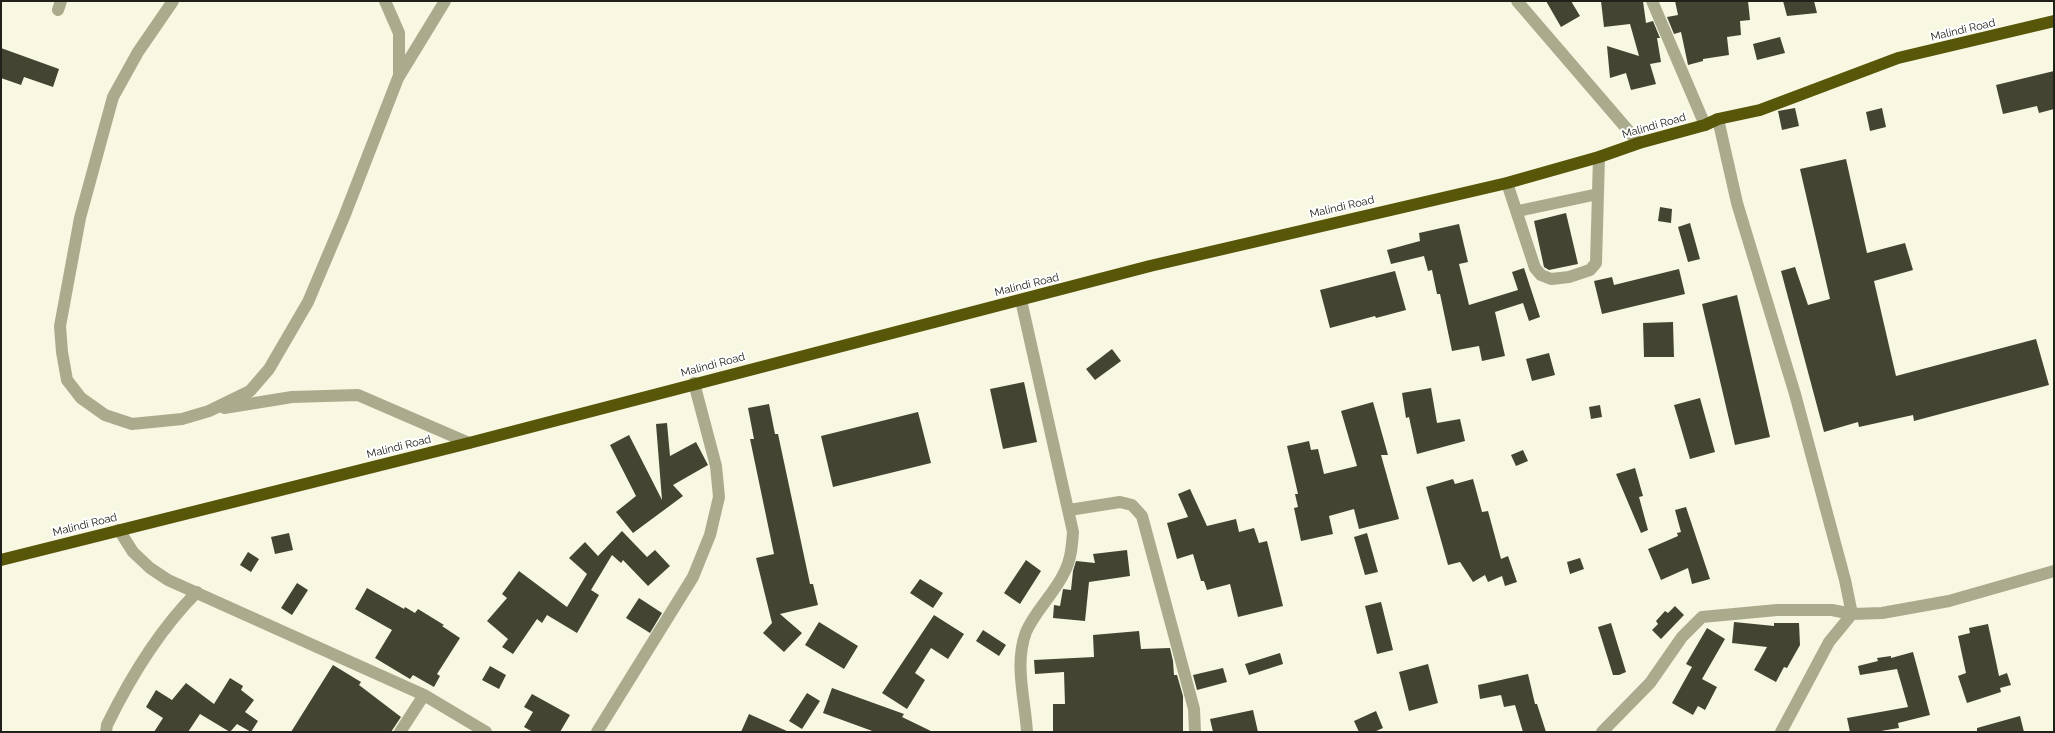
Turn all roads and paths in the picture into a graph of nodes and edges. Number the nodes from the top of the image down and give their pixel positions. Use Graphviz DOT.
graph roads {
  1 [pos="173,1"];
  2 [pos="385,1"];
  3 [pos="445,1"];
  4 [pos="1517,1"];
  5 [pos="1652,1"];
  6 [pos="2054,21"];
  7 [pos="398,78"];
  8 [pos="1718,119"];
  9 [pos="1705,125"];
  10 [pos="1639,142"];
  11 [pos="1599,157"];
  12 [pos="1507,183"];
  13 [pos="1598,194"];
  14 [pos="1518,210"];
  15 [pos="1021,300"];
  16 [pos="694,383"];
  17 [pos="209,411"];
  18 [pos="469,443"];
  19 [pos="1069,510"];
  20 [pos="120,530"];
  21 [pos="1,560"];
  22 [pos="2054,571"];
  23 [pos="197,592"];
  24 [pos="1852,614"];
  25 [pos="424,695"];
  26 [pos="106,732"];
  27 [pos="400,732"];
  28 [pos="486,732"];
  29 [pos="596,732"];
  30 [pos="1027,732"];
  31 [pos="1195,732"];
  32 [pos="1602,732"];
  33 [pos="1780,732"];
  1 -- 17 [label="street"];
  2 -- 7 [label="street"];
  3 -- 7 [label="street"];
  4 -- 10 [label="street"];
  5 -- 9 [label="street"];
  6 -- 8 [label="highway, Malindi Road"];
  7 -- 17 [label="street"];
  8 -- 9 [label="highway, Malindi Road"];
  8 -- 24 [label="street"];
  9 -- 10 [label="highway, Malindi Road"];
  10 -- 11 [label="highway, Malindi Road"];
  11 -- 12 [label="highway, Malindi Road"];
  11 -- 13 [label="street"];
  12 -- 14 [label="street"];
  12 -- 15 [label="highway, Malindi Road"];
  13 -- 14 [label="street"];
  13 -- 14 [label="street"];
  15 -- 16 [label="highway, Malindi Road"];
  15 -- 19 [label="street"];
  16 -- 18 [label="highway, Malindi Road"];
  16 -- 29 [label="street"];
  17 -- 18 [label="street"];
  18 -- 20 [label="highway, Malindi Road"];
  19 -- 30 [label="street"];
  19 -- 31 [label="street"];
  20 -- 21 [label="highway, Malindi Road"];
  20 -- 23 [label="street"];
  22 -- 24 [label="street"];
  23 -- 25 [label="street"];
  23 -- 26 [label="street"];
  24 -- 32 [label="street"];
  24 -- 33 [label="street"];
  25 -- 27 [label="street"];
  25 -- 28 [label="street"];
}
